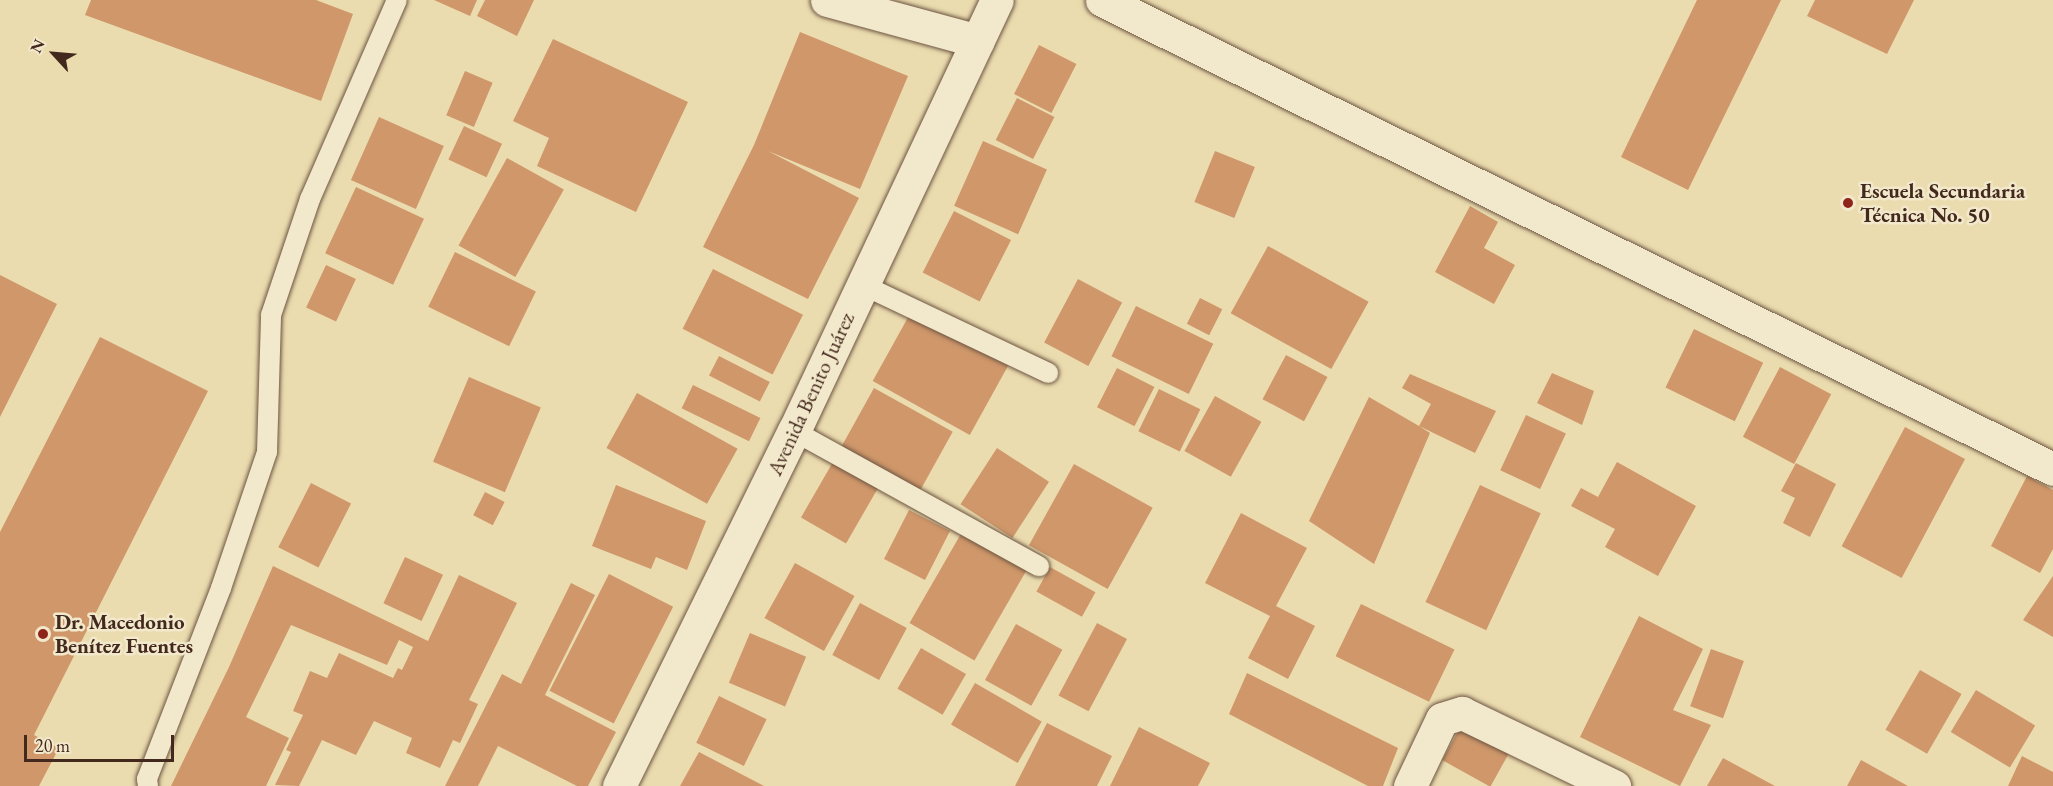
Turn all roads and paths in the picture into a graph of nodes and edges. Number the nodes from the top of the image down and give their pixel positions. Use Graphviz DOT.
graph roads {
  1 [pos="397,0"];
  2 [pos="827,0"];
  3 [pos="997,0"];
  4 [pos="1102,0"];
  5 [pos="978,40"];
  6 [pos="863,285"];
  7 [pos="1048,373"];
  8 [pos="794,431"];
  9 [pos="2053,468"];
  10 [pos="1039,566"];
  11 [pos="148,786"];
  12 [pos="619,786"];
  13 [pos="1410,786"];
  14 [pos="1614,786"];
  1 -- 11 [label="lane"];
  2 -- 5 [label="street"];
  3 -- 5 [label="street, Avenida Benito Juárez"];
  4 -- 9 [label="street"];
  5 -- 6 [label="street, Avenida Benito Juárez"];
  6 -- 7 [label="lane"];
  6 -- 8 [label="street, Avenida Benito Juárez"];
  8 -- 10 [label="lane"];
  8 -- 12 [label="street, Avenida Benito Juárez"];
  13 -- 14 [label="street"];
}
